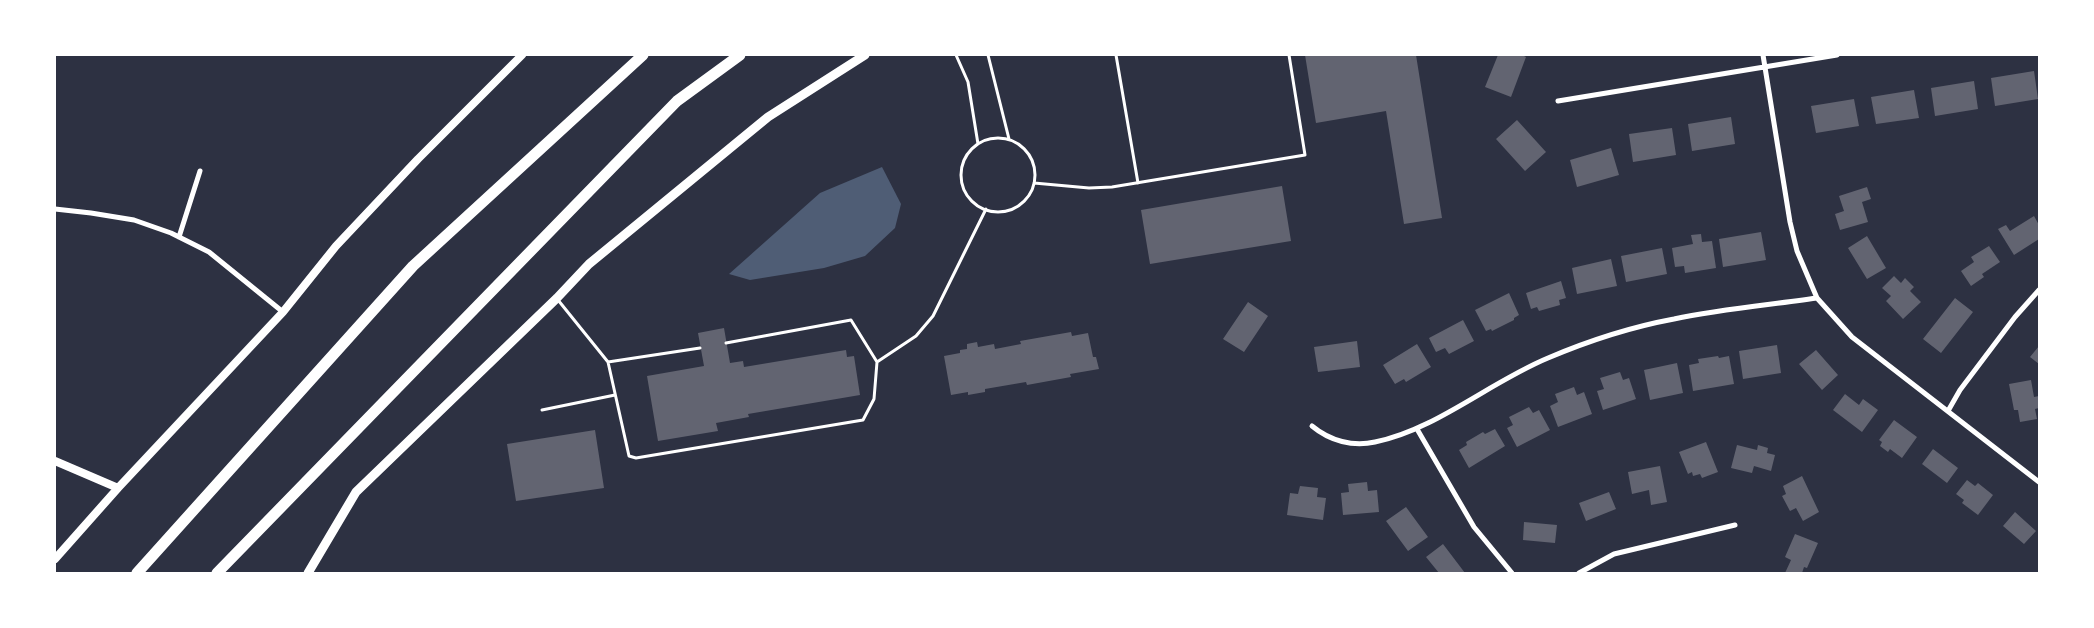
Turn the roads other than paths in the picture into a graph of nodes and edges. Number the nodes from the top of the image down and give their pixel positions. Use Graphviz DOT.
graph roads {
  1 [pos="522,55"];
  2 [pos="643,55"];
  3 [pos="740,55"];
  4 [pos="866,55"];
  5 [pos="956,55"];
  6 [pos="988,55"];
  7 [pos="1116,55"];
  8 [pos="1289,55"];
  9 [pos="1763,55"];
  10 [pos="1837,55"];
  11 [pos="1765,68"];
  12 [pos="1558,101"];
  13 [pos="1008,139"];
  14 [pos="978,144"];
  15 [pos="200,171"];
  16 [pos="1034,183"];
  17 [pos="1138,183"];
  18 [pos="55,209"];
  19 [pos="986,209"];
  20 [pos="179,237"];
  21 [pos="2039,290"];
  22 [pos="557,298"];
  23 [pos="1816,298"];
  24 [pos="283,312"];
  25 [pos="726,343"];
  26 [pos="700,348"];
  27 [pos="608,362"];
  28 [pos="878,362"];
  29 [pos="614,395"];
  30 [pos="542,410"];
  31 [pos="1948,410"];
  32 [pos="1312,426"];
  33 [pos="1417,429"];
  34 [pos="55,461"];
  35 [pos="2039,482"];
  36 [pos="118,488"];
  37 [pos="1735,525"];
  38 [pos="55,559"];
  39 [pos="137,573"];
  40 [pos="217,573"];
  41 [pos="308,573"];
  42 [pos="1512,573"];
  43 [pos="1579,573"];
  1 -- 24 [label="street"];
  2 -- 39 [label="highway"];
  3 -- 40 [label="highway"];
  4 -- 22 [label="main road"];
  5 -- 14 [label="lane"];
  6 -- 13 [label="lane"];
  7 -- 17 [label="lane"];
  8 -- 17 [label="lane"];
  9 -- 11 [label="street"];
  10 -- 11 [label="street"];
  11 -- 12 [label="street"];
  11 -- 23 [label="street"];
  13 -- 14 [label="lane"];
  13 -- 16 [label="lane"];
  14 -- 19 [label="lane"];
  15 -- 20 [label="street"];
  16 -- 17 [label="lane"];
  16 -- 19 [label="lane"];
  18 -- 20 [label="street"];
  19 -- 28 [label="lane"];
  20 -- 24 [label="street"];
  21 -- 31 [label="street"];
  22 -- 27 [label="lane"];
  22 -- 41 [label="main road"];
  23 -- 31 [label="street"];
  23 -- 33 [label="street"];
  24 -- 36 [label="street"];
  25 -- 28 [label="lane"];
  26 -- 27 [label="lane"];
  27 -- 29 [label="lane"];
  28 -- 29 [label="lane"];
  29 -- 30 [label="lane"];
  31 -- 35 [label="street"];
  32 -- 33 [label="street"];
  33 -- 42 [label="street"];
  34 -- 36 [label="street"];
  36 -- 38 [label="street"];
  37 -- 43 [label="street"];
}
